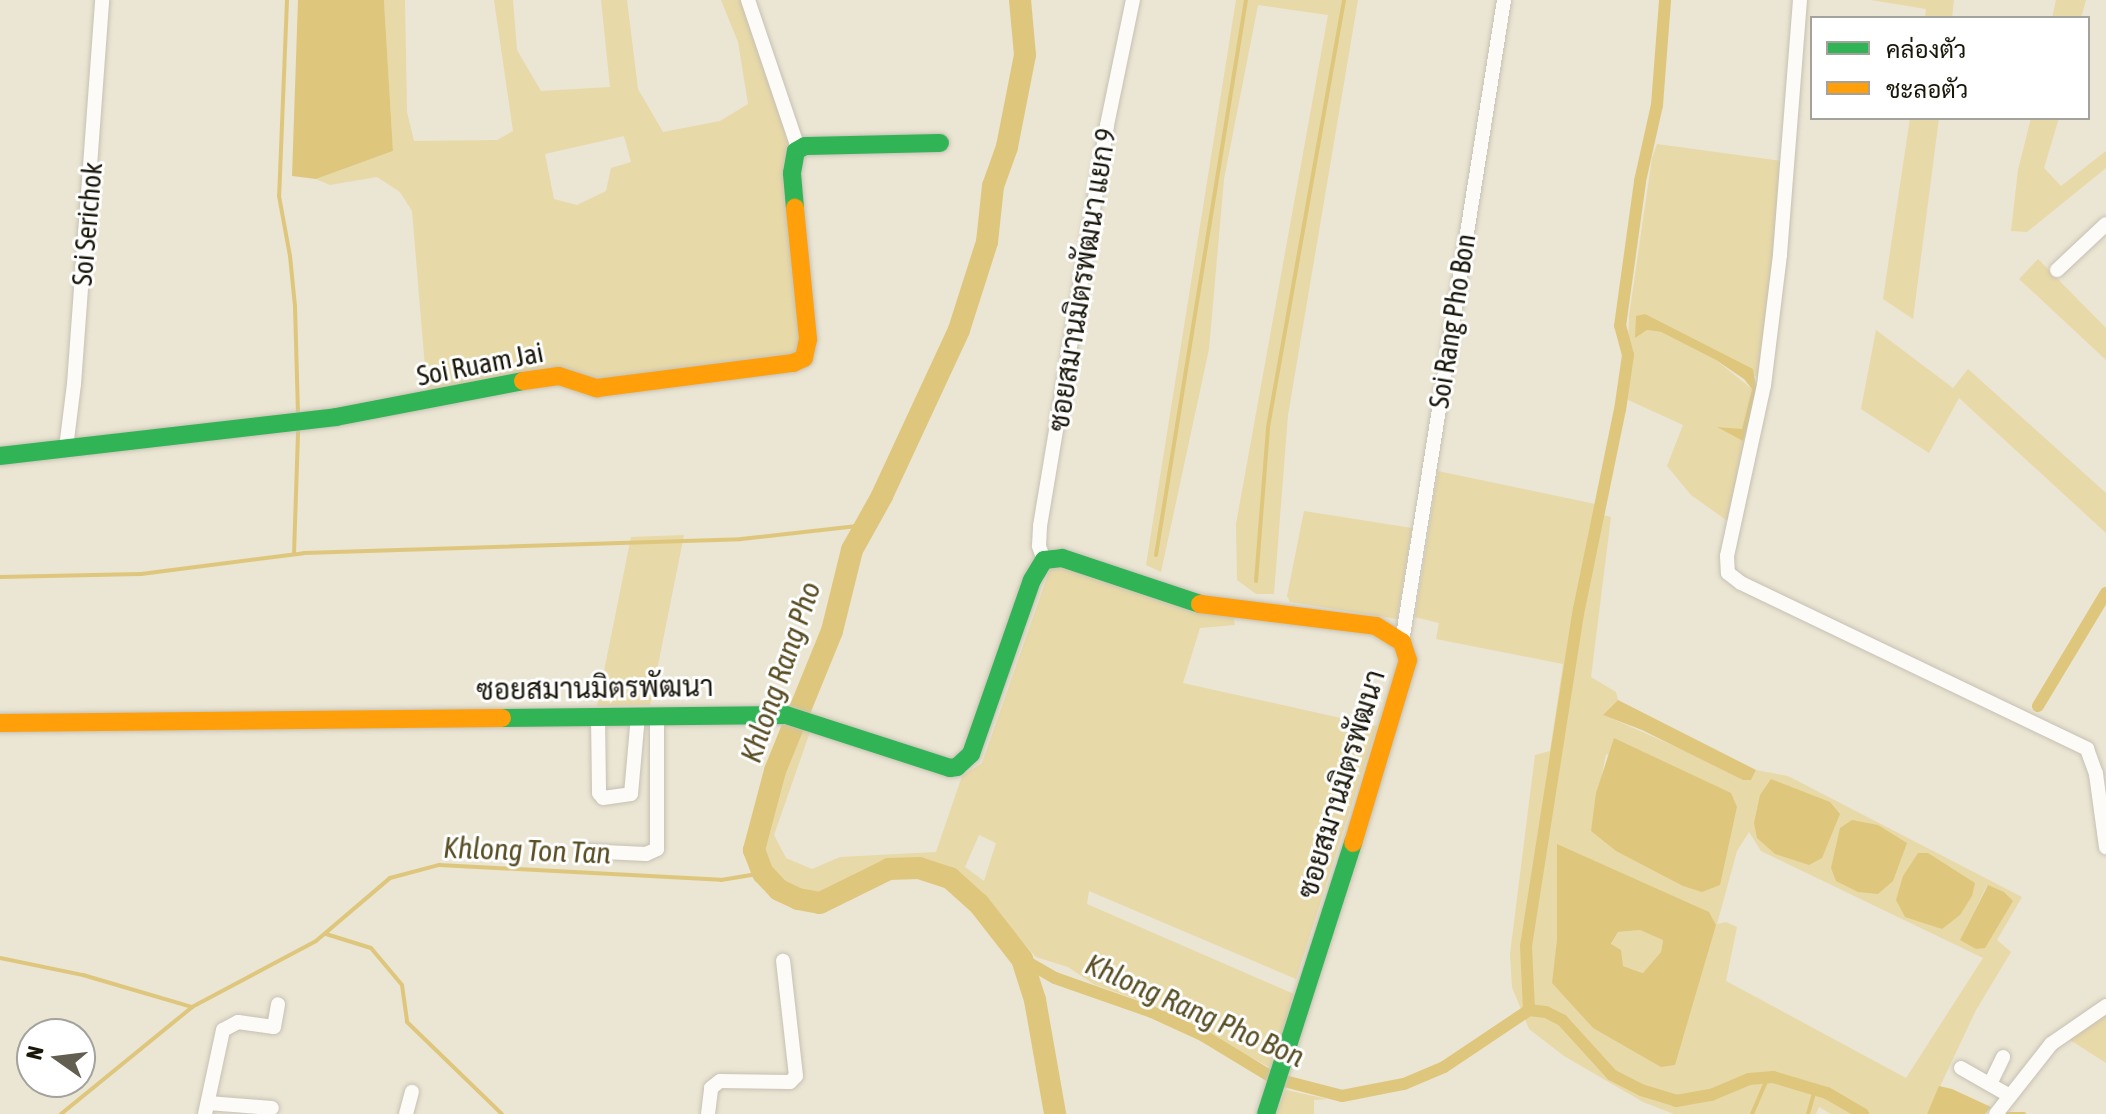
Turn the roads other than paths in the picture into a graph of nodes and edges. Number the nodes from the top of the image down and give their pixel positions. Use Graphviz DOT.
graph roads {
  1 [pos="102,0"];
  2 [pos="748,0"];
  3 [pos="1133,0"];
  4 [pos="1504,0"];
  5 [pos="1800,0"];
  6 [pos="940,143"];
  7 [pos="798,148"];
  8 [pos="2106,224"];
  9 [pos="2057,270"];
  10 [pos="66,448"];
  11 [pos="0,456"];
  12 [pos="1044,560"];
  13 [pos="1402,642"];
  14 [pos="647,716"];
  15 [pos="598,717"];
  16 [pos="0,723"];
  17 [pos="2106,847"];
  18 [pos="583,851"];
  19 [pos="783,961"];
  20 [pos="278,1004"];
  21 [pos="2106,1006"];
  22 [pos="2003,1057"];
  23 [pos="1961,1068"];
  24 [pos="1990,1084"];
  25 [pos="412,1092"];
  26 [pos="2010,1096"];
  27 [pos="1269,1106"];
  28 [pos="272,1108"];
  29 [pos="207,1109"];
  30 [pos="406,1114"];
  31 [pos="708,1114"];
  32 [pos="1996,1114"];
  1 -- 10 [label="street, Soi Serichok"];
  2 -- 7 [label="street, Soi Ruam Jai"];
  3 -- 12 [label="street, ซอยสมานมิตรพัฒนา แยก 9"];
  4 -- 13 [label="street, Soi Rang Pho Bon"];
  5 -- 17 [label="street"];
  6 -- 7 [label="street"];
  7 -- 10 [label="street, Soi Ruam Jai"];
  8 -- 9 [label="street"];
  10 -- 11 [label="street, Soi Ruam Jai"];
  12 -- 13 [label="street, ซอยสมานมิตรพัฒนา"];
  12 -- 14 [label="street, ซอยสมานมิตรพัฒนา"];
  13 -- 27 [label="street, ซอยสมานมิตรพัฒนา"];
  14 -- 15 [label="street, ซอยสมานมิตรพัฒนา"];
  14 -- 15 [label="street"];
  14 -- 18 [label="street"];
  15 -- 16 [label="street, ซอยสมานมิตรพัฒนา"];
  19 -- 31 [label="street"];
  20 -- 29 [label="street"];
  21 -- 26 [label="street"];
  22 -- 24 [label="street"];
  23 -- 24 [label="street"];
  24 -- 26 [label="street"];
  25 -- 30 [label="street"];
  26 -- 32 [label="street"];
  28 -- 29 [label="street"];
}
